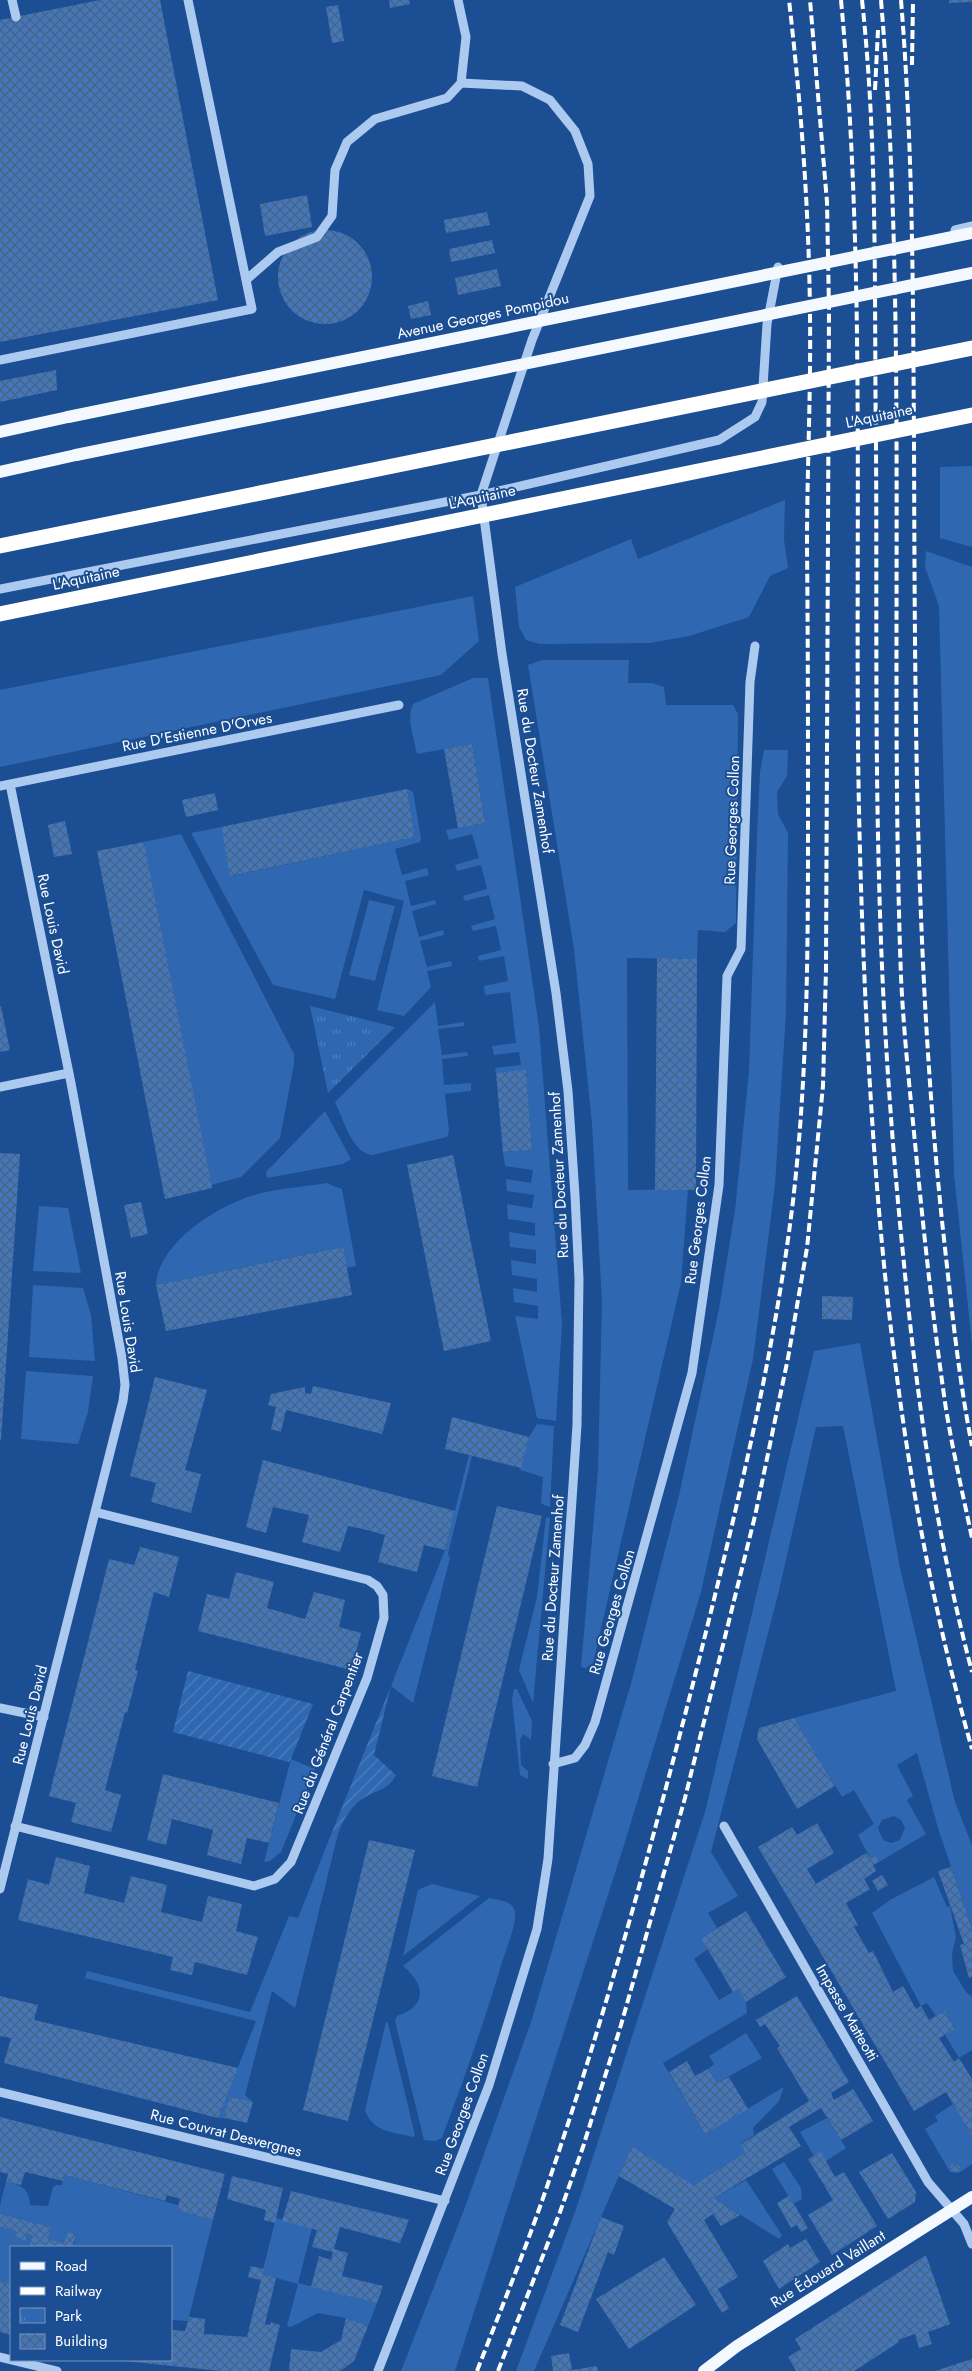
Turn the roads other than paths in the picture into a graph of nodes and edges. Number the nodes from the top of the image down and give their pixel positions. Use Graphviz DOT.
graph roads {
  1 [pos="12,0"];
  2 [pos="188,0"];
  3 [pos="458,0"];
  4 [pos="16,17"];
  5 [pos="461,83"];
  6 [pos="972,226"];
  7 [pos="943,233"];
  8 [pos="972,233"];
  9 [pos="804,261"];
  10 [pos="972,273"];
  11 [pos="246,280"];
  12 [pos="972,348"];
  13 [pos="0,360"];
  14 [pos="972,415"];
  15 [pos="0,432"];
  16 [pos="0,472"];
  17 [pos="481,495"];
  18 [pos="0,546"];
  19 [pos="0,588"];
  20 [pos="0,614"];
  21 [pos="756,646"];
  22 [pos="399,705"];
  23 [pos="10,784"];
  24 [pos="0,786"];
  25 [pos="69,1073"];
  26 [pos="0,1087"];
  27 [pos="95,1512"];
  28 [pos="0,1708"];
  29 [pos="44,1717"];
  30 [pos="553,1764"];
  31 [pos="16,1826"];
  32 [pos="724,1826"];
  33 [pos="548,1859"];
  34 [pos="0,1889"];
  35 [pos="0,2092"];
  36 [pos="972,2197"];
  37 [pos="445,2201"];
  38 [pos="952,2209"];
  39 [pos="972,2244"];
  40 [pos="16,2361"];
  41 [pos="57,2371"];
  42 [pos="378,2371"];
  43 [pos="704,2371"];
  1 -- 4 [label="street"];
  2 -- 11 [label="street"];
  3 -- 5 [label="street"];
  5 -- 11 [label="street"];
  5 -- 17 [label="street"];
  6 -- 7 [label="street"];
  8 -- 15 [label="main road, Avenue Georges Pompidou, bridge"];
  9 -- 17 [label="street"];
  10 -- 16 [label="main road, bridge"];
  11 -- 13 [label="street"];
  12 -- 18 [label="highway, bridge"];
  14 -- 20 [label="highway, L'Aquitaine, bridge"];
  17 -- 19 [label="street"];
  17 -- 30 [label="street, Rue du Docteur Zamenhof"];
  21 -- 30 [label="street, Rue Georges Collon"];
  22 -- 23 [label="street, Rue D'Estienne D'Orves"];
  23 -- 24 [label="street, Rue D'Estienne D'Orves"];
  23 -- 25 [label="street, Rue Louis David"];
  25 -- 26 [label="street"];
  25 -- 27 [label="street, Rue Louis David"];
  27 -- 29 [label="street, Rue Louis David"];
  27 -- 31 [label="street, Rue du Général Carpentier"];
  28 -- 29 [label="street"];
  29 -- 31 [label="street, Rue Louis David"];
  30 -- 33 [label="street, Rue du Docteur Zamenhof"];
  31 -- 34 [label="street, Rue Louis David"];
  32 -- 38 [label="street, Impasse Matteotti"];
  33 -- 37 [label="street, Rue Georges Collon"];
  35 -- 37 [label="street, Rue Couvrat Desvergnes"];
  36 -- 38 [label="main road, Rue Édouard Vaillant"];
  37 -- 42 [label="street, Rue Georges Collon"];
  38 -- 39 [label="street, Impasse Matteotti"];
  38 -- 43 [label="main road, Rue Édouard Vaillant"];
  40 -- 41 [label="street"];
}
